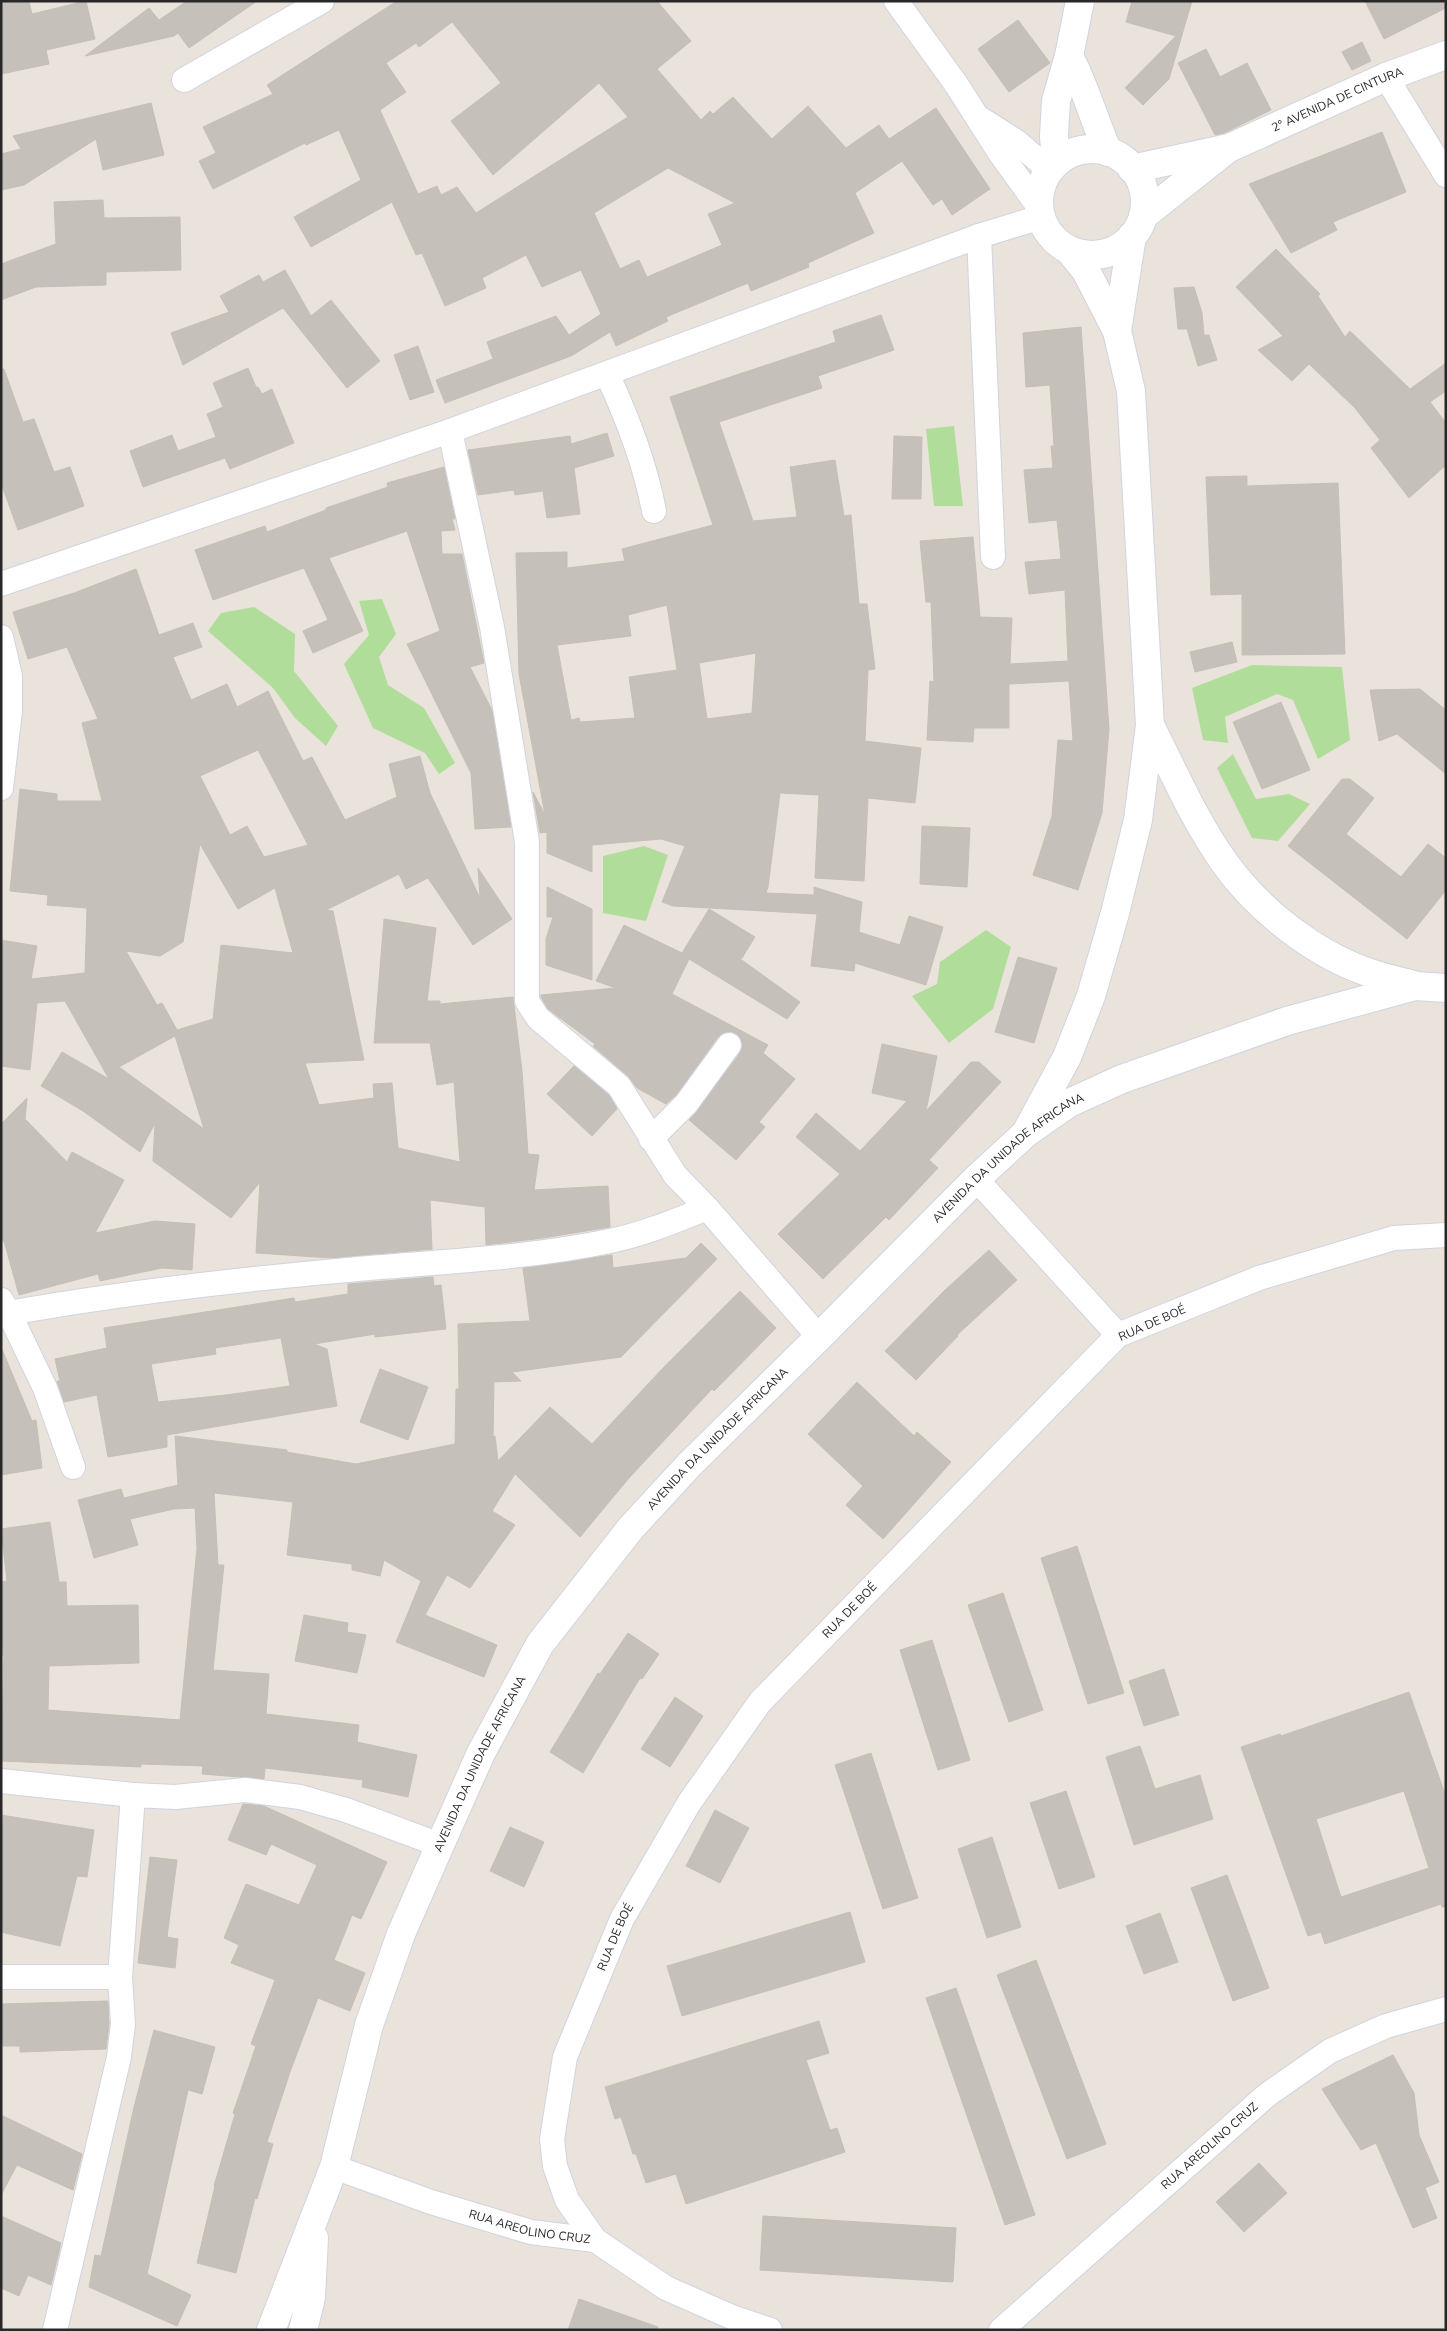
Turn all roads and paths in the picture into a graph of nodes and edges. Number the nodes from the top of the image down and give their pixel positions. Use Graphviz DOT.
graph roads {
  1 [pos="322,1"];
  2 [pos="896,1"];
  3 [pos="1080,1"];
  4 [pos="1446,55"];
  5 [pos="1069,56"];
  6 [pos="1386,78"];
  7 [pos="184,80"];
  8 [pos="978,117"];
  9 [pos="1230,148"];
  10 [pos="1108,152"];
  11 [pos="1052,167"];
  12 [pos="1132,169"];
  13 [pos="1446,175"];
  14 [pos="1040,212"];
  15 [pos="1138,226"];
  16 [pos="979,236"];
  17 [pos="1069,250"];
  18 [pos="1117,331"];
  19 [pos="607,374"];
  20 [pos="450,431"];
  21 [pos="654,510"];
  22 [pos="993,557"];
  23 [pos="1,584"];
  24 [pos="1,638"];
  25 [pos="1150,725"];
  26 [pos="1,788"];
  27 [pos="1415,986"];
  28 [pos="1446,988"];
  29 [pos="729,1045"];
  30 [pos="1026,1133"];
  31 [pos="651,1139"];
  32 [pos="976,1179"];
  33 [pos="707,1208"];
  34 [pos="1446,1235"];
  35 [pos="5,1307"];
  36 [pos="1118,1335"];
  37 [pos="820,1337"];
  38 [pos="73,1467"];
  39 [pos="1,1781"];
  40 [pos="133,1795"];
  41 [pos="440,1845"];
  42 [pos="1,1977"];
  43 [pos="120,1977"];
  44 [pos="1446,2009"];
  45 [pos="334,2167"];
  46 [pos="316,2212"];
  47 [pos="595,2240"];
  48 [pos="55,2330"];
  49 [pos="271,2330"];
  50 [pos="303,2330"];
  51 [pos="770,2330"];
  52 [pos="1001,2330"];
  1 -- 7 [label="street"];
  2 -- 8 [label="street"];
  3 -- 5 [label="street"];
  4 -- 6 [label="street, 2° AVENIDA DE CINTURA"];
  5 -- 10 [label="street"];
  5 -- 11 [label="street"];
  6 -- 9 [label="street, 2° AVENIDA DE CINTURA"];
  6 -- 13 [label="street"];
  8 -- 11 [label="street"];
  8 -- 14 [label="street"];
  9 -- 12 [label="street"];
  9 -- 15 [label="street"];
  10 -- 11 [label="street"];
  10 -- 12 [label="street"];
  11 -- 14 [label="street"];
  12 -- 15 [label="street"];
  14 -- 16 [label="street"];
  14 -- 17 [label="street"];
  15 -- 17 [label="street"];
  15 -- 18 [label="street"];
  16 -- 19 [label="street"];
  16 -- 22 [label="street"];
  17 -- 18 [label="street"];
  18 -- 25 [label="street"];
  19 -- 20 [label="street"];
  19 -- 21 [label="street"];
  20 -- 23 [label="street"];
  20 -- 31 [label="street"];
  24 -- 26 [label="street"];
  25 -- 27 [label="street"];
  25 -- 30 [label="street"];
  27 -- 28 [label="street, AVENIDA DA UNIDADE AFRICANA"];
  27 -- 30 [label="street, AVENIDA DA UNIDADE AFRICANA"];
  29 -- 31 [label="street"];
  30 -- 32 [label="street, AVENIDA DA UNIDADE AFRICANA"];
  31 -- 33 [label="street"];
  32 -- 36 [label="street"];
  32 -- 37 [label="street, AVENIDA DA UNIDADE AFRICANA"];
  33 -- 35 [label="street"];
  33 -- 37 [label="street"];
  34 -- 36 [label="street, RUA DE BOÉ"];
  35 -- 38 [label="street"];
  36 -- 47 [label="street, RUA DE BOÉ"];
  37 -- 41 [label="street, AVENIDA DA UNIDADE AFRICANA"];
  39 -- 40 [label="street"];
  40 -- 41 [label="street"];
  40 -- 43 [label="street"];
  41 -- 45 [label="street, AVENIDA DA UNIDADE AFRICANA"];
  42 -- 43 [label="street"];
  43 -- 48 [label="street"];
  44 -- 52 [label="street, RUA AREOLINO CRUZ"];
  45 -- 46 [label="street, AVENIDA DA UNIDADE AFRICANA"];
  45 -- 47 [label="street, RUA AREOLINO CRUZ"];
  46 -- 49 [label="street, AVENIDA DA UNIDADE AFRICANA"];
  46 -- 50 [label="street, AVENIDA DA UNIDADE AFRICANA"];
  47 -- 51 [label="street, RUA AREOLINO CRUZ"];
}
